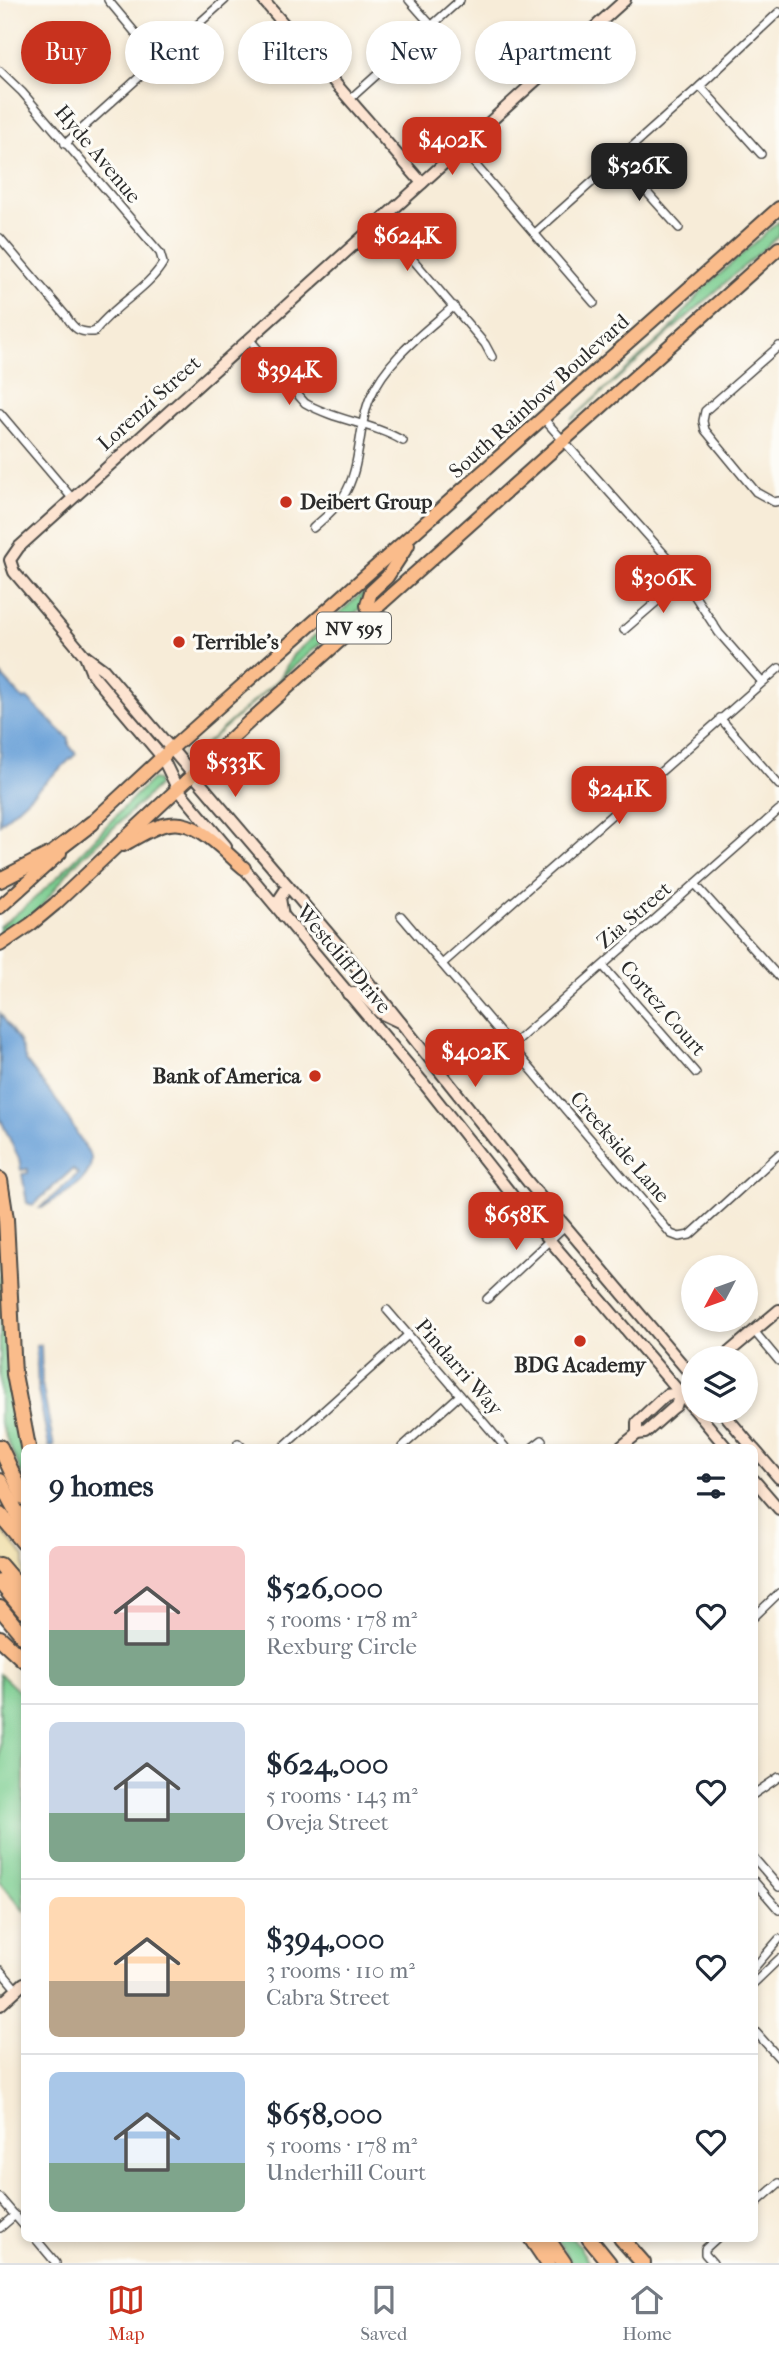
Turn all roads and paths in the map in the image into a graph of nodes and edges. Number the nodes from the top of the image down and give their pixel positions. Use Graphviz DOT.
graph roads {
  1 [pos="108,0"];
  2 [pos="225,0"];
  3 [pos="264,0"];
  4 [pos="409,0"];
  5 [pos="460,0"];
  6 [pos="625,0"];
  7 [pos="779,12"];
  8 [pos="126,21"];
  9 [pos="202,21"];
  10 [pos="428,21"];
  11 [pos="437,21"];
  12 [pos="0,71"];
  13 [pos="131,84"];
  14 [pos="366,84"];
  15 [pos="700,86"];
  16 [pos="349,99"];
  17 [pos="65,144"];
  18 [pos="461,148"];
  19 [pos="761,153"];
  20 [pos="618,160"];
  21 [pos="422,183"];
  22 [pos="779,208"];
  23 [pos="380,221"];
  24 [pos="680,228"];
  25 [pos="535,233"];
  26 [pos="0,238"];
  27 [pos="779,248"];
  28 [pos="594,303"];
  29 [pos="454,306"];
  30 [pos="250,340"];
  31 [pos="779,346"];
  32 [pos="492,358"];
  33 [pos="0,413"];
  34 [pos="543,418"];
  35 [pos="363,424"];
  36 [pos="564,440"];
  37 [pos="403,441"];
  38 [pos="72,498"];
  39 [pos="777,502"];
  40 [pos="313,528"];
  41 [pos="418,531"];
  42 [pos="12,554"];
  43 [pos="684,578"];
  44 [pos="369,614"];
  45 [pos="624,630"];
  46 [pos="779,668"];
  47 [pos="762,682"];
  48 [pos="720,718"];
  49 [pos="167,753"];
  50 [pos="185,781"];
  51 [pos="779,785"];
  52 [pos="779,810"];
  53 [pos="92,822"];
  54 [pos="111,852"];
  55 [pos="244,867"];
  56 [pos="0,880"];
  57 [pos="695,884"];
  58 [pos="288,886"];
  59 [pos="0,907"];
  60 [pos="401,916"];
  61 [pos="284,918"];
  62 [pos="0,945"];
  63 [pos="442,964"];
  64 [pos="603,966"];
  65 [pos="779,977"];
  66 [pos="348,994"];
  67 [pos="403,1024"];
  68 [pos="511,1046"];
  69 [pos="441,1072"];
  70 [pos="696,1073"];
  71 [pos="425,1085"];
  72 [pos="779,1154"];
  73 [pos="0,1180"];
  74 [pos="565,1226"];
  75 [pos="550,1240"];
  76 [pos="487,1299"];
  77 [pos="387,1310"];
  78 [pos="779,1310"];
  79 [pos="758,1328"];
  80 [pos="753,1332"];
  81 [pos="755,1332"];
  82 [pos="408,1335"];
  83 [pos="736,1346"];
  84 [pos="779,1361"];
  85 [pos="681,1376"];
  86 [pos="681,1378"];
  87 [pos="460,1395"];
  88 [pos="681,1397"];
  89 [pos="706,1423"];
  90 [pos="732,1423"];
  91 [pos="542,1440"];
  92 [pos="27,1444"];
  93 [pos="286,1444"];
  94 [pos="405,1444"];
  95 [pos="502,1444"];
  96 [pos="537,1444"];
  97 [pos="625,1444"];
  98 [pos="723,1444"];
  99 [pos="750,1444"];
  100 [pos="0,1447"];
  101 [pos="758,1454"];
  102 [pos="779,1478"];
  103 [pos="0,1480"];
  104 [pos="758,1485"];
  105 [pos="21,1492"];
  106 [pos="779,1509"];
  107 [pos="0,1514"];
  108 [pos="21,1520"];
  109 [pos="21,1539"];
  110 [pos="0,1565"];
  111 [pos="0,1581"];
  112 [pos="21,1590"];
  113 [pos="779,1593"];
  114 [pos="21,1607"];
  115 [pos="0,1608"];
  116 [pos="758,1612"];
  117 [pos="21,1633"];
  118 [pos="0,1638"];
  119 [pos="21,1657"];
  120 [pos="779,1777"];
  121 [pos="758,1791"];
  122 [pos="758,1863"];
  123 [pos="758,1886"];
  124 [pos="779,1887"];
  125 [pos="779,1910"];
  126 [pos="779,1939"];
  127 [pos="779,1959"];
  128 [pos="758,1963"];
  129 [pos="0,1970"];
  130 [pos="758,1979"];
  131 [pos="21,1987"];
  132 [pos="0,2006"];
  133 [pos="758,2034"];
  134 [pos="779,2057"];
  135 [pos="779,2183"];
  136 [pos="0,2197"];
  137 [pos="758,2201"];
  138 [pos="15,2215"];
  139 [pos="21,2223"];
  140 [pos="0,2228"];
  141 [pos="38,2242"];
  142 [pos="524,2242"];
  143 [pos="534,2242"];
  144 [pos="550,2242"];
  145 [pos="593,2242"];
  146 [pos="599,2242"];
  147 [pos="625,2242"];
  148 [pos="713,2242"];
  149 [pos="56,2263"];
  150 [pos="537,2263"];
  151 [pos="548,2263"];
  152 [pos="564,2263"];
  153 [pos="611,2263"];
  154 [pos="643,2263"];
  155 [pos="713,2263"];
  1 -- 8 [label="street"];
  2 -- 9 [label="street"];
  3 -- 16 [label="main road"];
  4 -- 10 [label="street"];
  5 -- 11 [label="street"];
  6 -- 18 [label="main road, Lorenzi Street"];
  7 -- 15 [label="street"];
  12 -- 17 [label="street, Hyde Avenue"];
  13 -- 17 [label="street"];
  14 -- 16 [label="street"];
  15 -- 19 [label="street"];
  15 -- 20 [label="street"];
  16 -- 21 [label="main road"];
  17 -- 26 [label="street, Hyde Avenue"];
  18 -- 21 [label="main road, Lorenzi Street"];
  18 -- 25 [label="street"];
  20 -- 24 [label="street"];
  20 -- 25 [label="street"];
  21 -- 23 [label="main road, Lorenzi Street"];
  22 -- 34 [label="main road, South Rainbow Boulevard / NV 595"];
  23 -- 29 [label="street"];
  23 -- 30 [label="main road, Lorenzi Street"];
  25 -- 28 [label="street"];
  27 -- 36 [label="main road, NV 595"];
  29 -- 32 [label="street"];
  29 -- 35 [label="street"];
  30 -- 35 [label="street"];
  30 -- 38 [label="main road, Lorenzi Street"];
  31 -- 39 [label="street"];
  33 -- 38 [label="street"];
  34 -- 36 [label="street"];
  34 -- 41 [label="main road, South Rainbow Boulevard / NV 595"];
  35 -- 37 [label="street"];
  35 -- 40 [label="street"];
  36 -- 43 [label="street"];
  36 -- 44 [label="main road, NV 595"];
  38 -- 42 [label="main road, Lorenzi Street"];
  41 -- 44 [label="main road"];
  41 -- 49 [label="main road, South Rainbow Boulevard / NV 595"];
  42 -- 49 [label="main road, Westcliff Drive"];
  43 -- 45 [label="street"];
  43 -- 47 [label="street"];
  44 -- 50 [label="main road, NV 595"];
  46 -- 47 [label="street"];
  47 -- 48 [label="street"];
  48 -- 51 [label="street"];
  48 -- 63 [label="street"];
  49 -- 50 [label="main road, Westcliff Drive"];
  49 -- 50 [label="main road, Westcliff Drive"];
  49 -- 53 [label="main road, NV 595"];
  50 -- 54 [label="main road, NV 595"];
  50 -- 55 [label="main road, Westcliff Drive"];
  50 -- 58 [label="main road, Westcliff Drive"];
  52 -- 57 [label="street, Zia Street"];
  53 -- 56 [label="highway"];
  53 -- 59 [label="main road, NV 595"];
  54 -- 55 [label="main road"];
  54 -- 62 [label="main road, NV 595"];
  55 -- 61 [label="main road, Westcliff Drive"];
  57 -- 64 [label="street, Zia Street"];
  57 -- 65 [label="street"];
  58 -- 61 [label="main road"];
  58 -- 67 [label="main road, Westcliff Drive"];
  60 -- 63 [label="street, Creekside Lane"];
  61 -- 66 [label="main road, Westcliff Drive"];
  63 -- 68 [label="street, Creekside Lane"];
  64 -- 68 [label="street, Zia Street"];
  64 -- 70 [label="street, Cortez Court"];
  66 -- 67 [label="main road"];
  66 -- 71 [label="main road, Westcliff Drive"];
  67 -- 69 [label="main road, Westcliff Drive"];
  68 -- 72 [label="street, Creekside Lane"];
  69 -- 71 [label="main road"];
  69 -- 74 [label="main road, Westcliff Drive"];
  71 -- 75 [label="main road, Westcliff Drive"];
  73 -- 92 [label="highway"];
  74 -- 75 [label="street"];
  74 -- 85 [label="main road, Westcliff Drive"];
  75 -- 76 [label="street"];
  75 -- 86 [label="main road, Westcliff Drive"];
  77 -- 82 [label="street, Pindarri Way"];
  78 -- 79 [label="main road"];
  80 -- 83 [label="main road"];
  81 -- 84 [label="street"];
  82 -- 87 [label="street, Pindarri Way"];
  82 -- 93 [label="street"];
  87 -- 94 [label="street"];
  87 -- 95 [label="street, Pindarri Way"];
  88 -- 97 [label="main road"];
  89 -- 98 [label="main road, Westcliff Drive"];
  90 -- 99 [label="main road"];
  91 -- 96 [label="street"];
  100 -- 105 [label="highway"];
  101 -- 102 [label="main road"];
  103 -- 108 [label="highway"];
  104 -- 106 [label="main road"];
  107 -- 109 [label="highway"];
  110 -- 112 [label="highway"];
  111 -- 114 [label="highway"];
  113 -- 116 [label="street"];
  115 -- 117 [label="highway"];
  118 -- 119 [label="highway"];
  120 -- 121 [label="street"];
  122 -- 124 [label="street"];
  123 -- 125 [label="street"];
  126 -- 128 [label="street"];
  127 -- 130 [label="street"];
  129 -- 131 [label="street"];
  131 -- 132 [label="main road"];
  133 -- 134 [label="street"];
  135 -- 137 [label="street"];
  136 -- 138 [label="street"];
  138 -- 139 [label="street"];
  138 -- 140 [label="street"];
  141 -- 149 [label="street"];
  142 -- 150 [label="highway"];
  143 -- 151 [label="highway"];
  144 -- 152 [label="highway"];
  145 -- 153 [label="highway"];
  146 -- 153 [label="highway"];
  147 -- 154 [label="highway"];
  148 -- 155 [label="street"];
}
